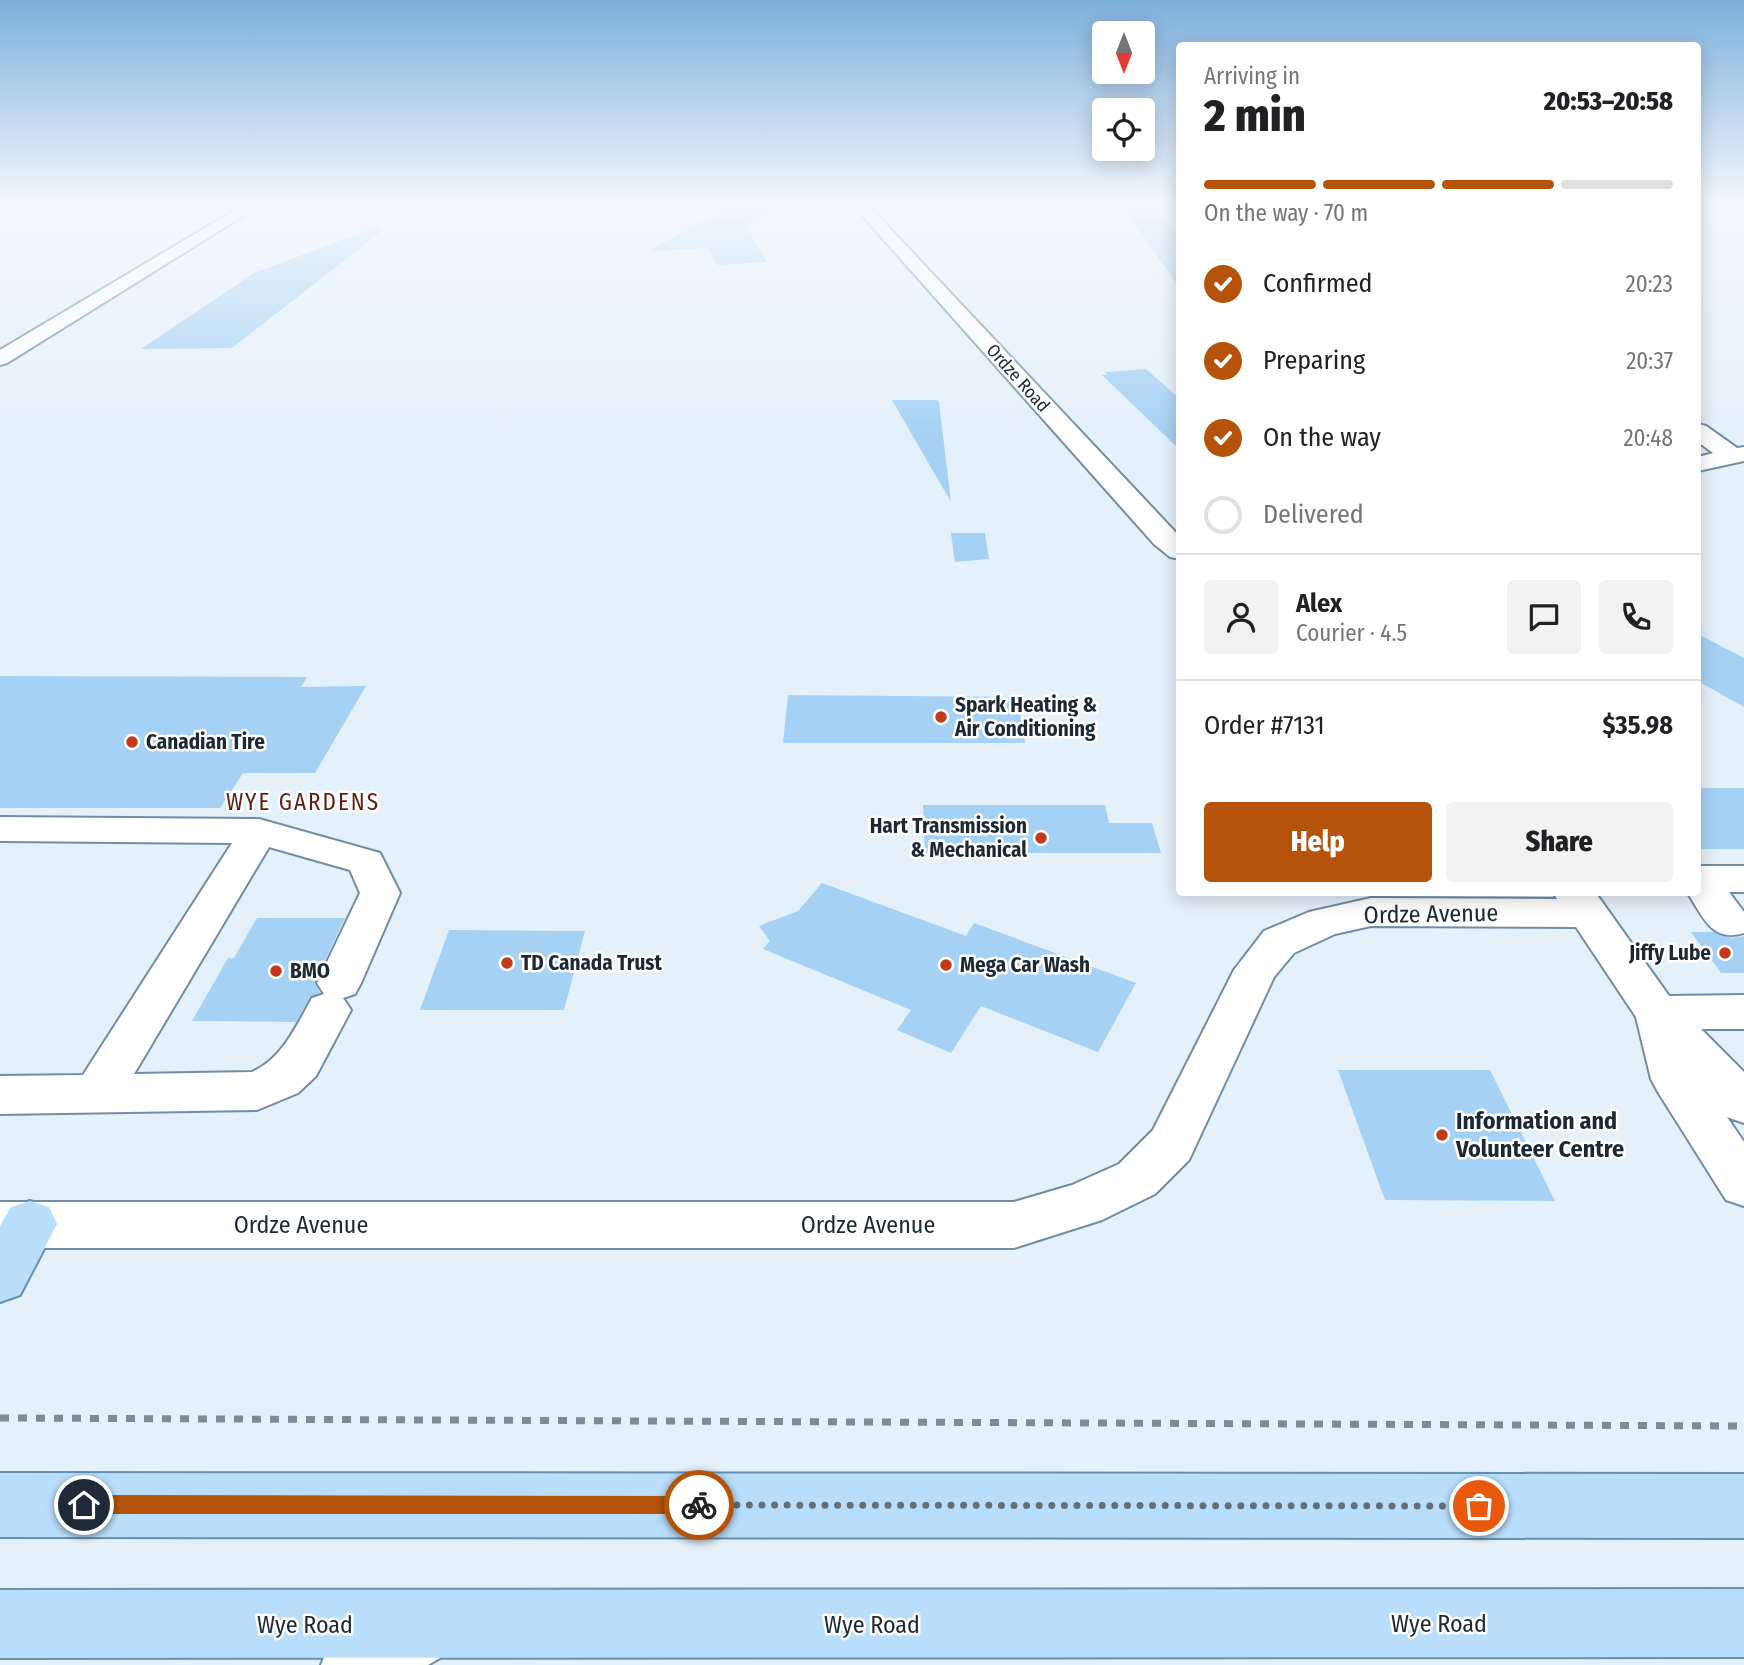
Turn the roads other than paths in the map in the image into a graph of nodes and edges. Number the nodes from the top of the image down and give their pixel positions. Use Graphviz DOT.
graph roads {
  1 [pos="129,281"];
  2 [pos="929,281"];
  3 [pos="0,359"];
  4 [pos="1701,432"];
  5 [pos="1738,455"];
  6 [pos="1701,463"];
  7 [pos="1176,548"];
  8 [pos="0,829"];
  9 [pos="259,831"];
  10 [pos="1701,879"];
  11 [pos="1744,879"];
  12 [pos="1701,883"];
  13 [pos="1579,903"];
  14 [pos="1730,923"];
  15 [pos="1744,1012"];
  16 [pos="1657,1013"];
  17 [pos="97,1094"];
  18 [pos="0,1096"];
  19 [pos="1744,1103"];
  20 [pos="1744,1184"];
  21 [pos="15,1224"];
  22 [pos="0,1278"];
  23 [pos="1739,1503"];
  24 [pos="0,1505"];
  25 [pos="1744,1623"];
  26 [pos="0,1624"];
  27 [pos="433,1626"];
  28 [pos="356,1665"];
  1 -- 3 [label="street"];
  2 -- 7 [label="street, Ordze Road"];
  4 -- 5 [label="street"];
  5 -- 6 [label="street"];
  8 -- 9 [label="street"];
  9 -- 17 [label="street"];
  9 -- 17 [label="street"];
  10 -- 11 [label="street"];
  12 -- 14 [label="street"];
  13 -- 16 [label="street"];
  13 -- 21 [label="street, Ordze Avenue"];
  15 -- 16 [label="street"];
  16 -- 19 [label="street"];
  16 -- 20 [label="street"];
  17 -- 18 [label="street"];
  21 -- 22 [label="main road"];
  23 -- 24 [label="main road"];
  25 -- 27 [label="main road, Wye Road"];
  26 -- 27 [label="main road, Wye Road"];
  27 -- 28 [label="street"];
}
